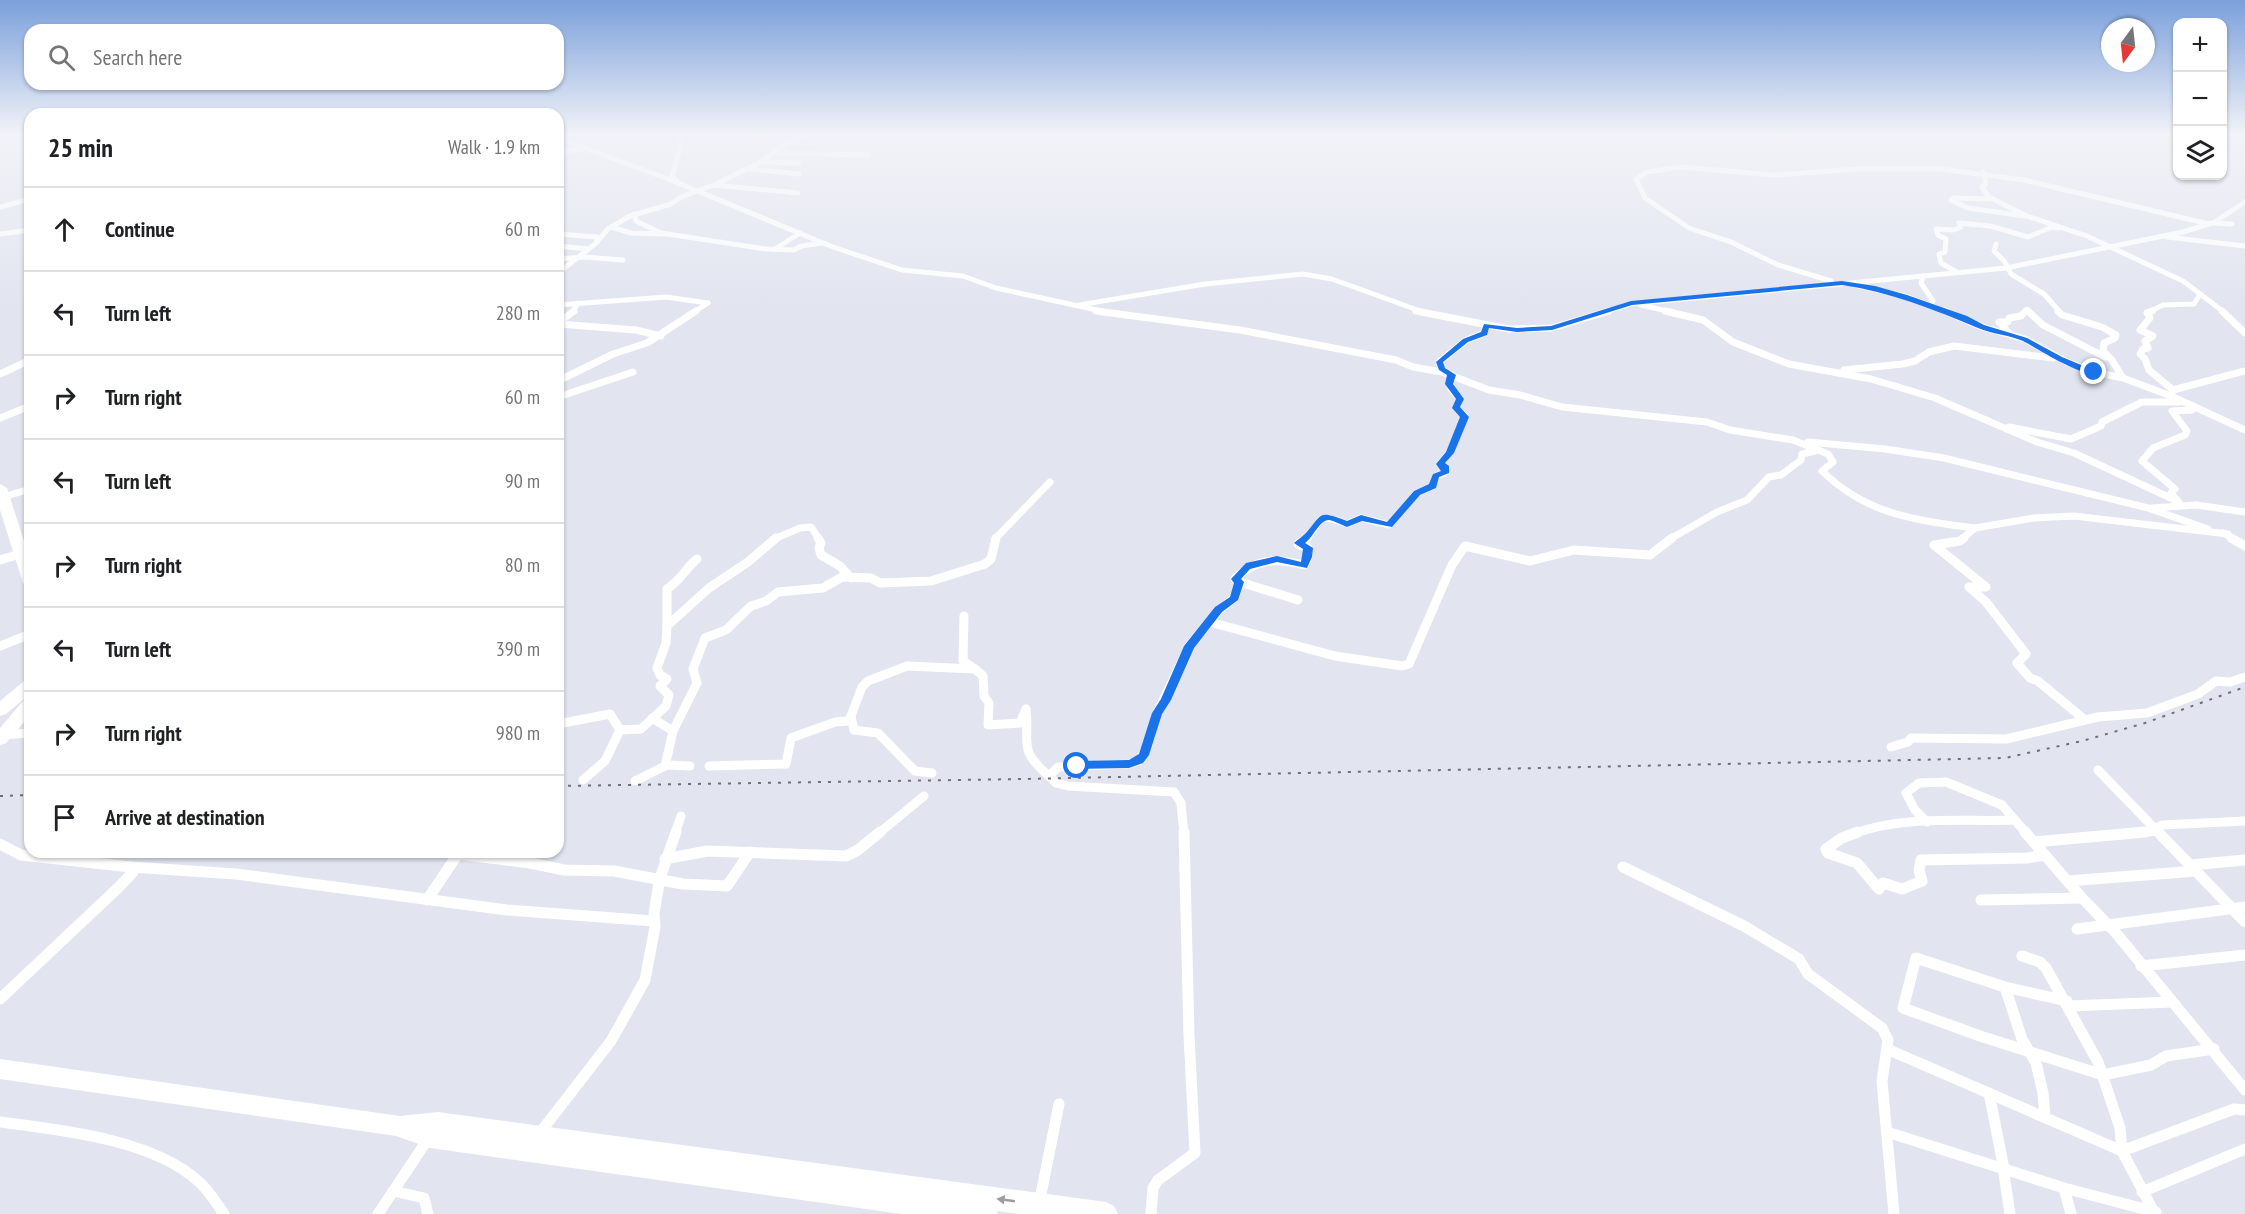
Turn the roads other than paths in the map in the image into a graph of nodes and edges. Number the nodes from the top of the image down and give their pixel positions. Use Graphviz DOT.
graph roads {
  1 [pos="683,193"];
  2 [pos="694,193"];
  3 [pos="703,193"];
  4 [pos="794,193"];
  5 [pos="798,193"];
  6 [pos="1643,193"];
  7 [pos="1987,193"];
  8 [pos="2082,193"];
  9 [pos="681,197"];
  10 [pos="1993,199"];
  11 [pos="24,201"];
  12 [pos="2245,202"];
  13 [pos="0,207"];
  14 [pos="1989,213"];
  15 [pos="634,214"];
  16 [pos="2029,216"];
  17 [pos="2220,219"];
  18 [pos="2211,224"];
  19 [pos="1990,225"];
  20 [pos="611,227"];
  21 [pos="2066,229"];
  22 [pos="24,231"];
  23 [pos="800,233"];
  24 [pos="0,234"];
  25 [pos="564,234"];
  26 [pos="667,234"];
  27 [pos="2158,236"];
  28 [pos="597,242"];
  29 [pos="823,243"];
  30 [pos="1996,244"];
  31 [pos="2107,246"];
  32 [pos="2245,246"];
  33 [pos="564,247"];
  34 [pos="589,249"];
  35 [pos="775,249"];
  36 [pos="564,259"];
  37 [pos="575,260"];
  38 [pos="623,260"];
  39 [pos="564,268"];
  40 [pos="2006,268"];
  41 [pos="1958,272"];
  42 [pos="1923,276"];
  43 [pos="1840,283"];
  44 [pos="2200,294"];
  45 [pos="578,303"];
  46 [pos="1631,303"];
  47 [pos="564,304"];
  48 [pos="1075,306"];
  49 [pos="1937,309"];
  50 [pos="564,319"];
  51 [pos="564,324"];
  52 [pos="1486,325"];
  53 [pos="2245,333"];
  54 [pos="2011,335"];
  55 [pos="661,336"];
  56 [pos="2112,360"];
  57 [pos="24,363"];
  58 [pos="2079,367"];
  59 [pos="1827,370"];
  60 [pos="2245,371"];
  61 [pos="633,372"];
  62 [pos="0,374"];
  63 [pos="1452,375"];
  64 [pos="564,378"];
  65 [pos="2123,378"];
  66 [pos="2172,393"];
  67 [pos="564,395"];
  68 [pos="2182,403"];
  69 [pos="24,408"];
  70 [pos="2210,415"];
  71 [pos="0,418"];
  72 [pos="2002,427"];
  73 [pos="2245,430"];
  74 [pos="1793,440"];
  75 [pos="1830,445"];
  76 [pos="1815,449"];
  77 [pos="1050,482"];
  78 [pos="24,490"];
  79 [pos="1,493"];
  80 [pos="2179,503"];
  81 [pos="2148,508"];
  82 [pos="2245,512"];
  83 [pos="1975,528"];
  84 [pos="2228,534"];
  85 [pos="2245,546"];
  86 [pos="20,554"];
  87 [pos="697,559"];
  88 [pos="0,561"];
  89 [pos="24,566"];
  90 [pos="851,578"];
  91 [pos="1239,582"];
  92 [pos="1298,600"];
  93 [pos="964,616"];
  94 [pos="1210,622"];
  95 [pos="667,626"];
  96 [pos="24,636"];
  97 [pos="0,646"];
  98 [pos="975,669"];
  99 [pos="2245,676"];
  100 [pos="24,690"];
  101 [pos="0,710"];
  102 [pos="24,713"];
  103 [pos="851,713"];
  104 [pos="652,718"];
  105 [pos="2085,720"];
  106 [pos="564,723"];
  107 [pos="620,730"];
  108 [pos="673,731"];
  109 [pos="24,734"];
  110 [pos="2,737"];
  111 [pos="1891,747"];
  112 [pos="667,765"];
  113 [pos="690,766"];
  114 [pos="709,766"];
  115 [pos="2098,770"];
  116 [pos="932,773"];
  117 [pos="1049,776"];
  118 [pos="583,780"];
  119 [pos="635,781"];
  120 [pos="924,796"];
  121 [pos="681,816"];
  122 [pos="2015,820"];
  123 [pos="2245,821"];
  124 [pos="1927,822"];
  125 [pos="2158,831"];
  126 [pos="2034,842"];
  127 [pos="0,844"];
  128 [pos="750,852"];
  129 [pos="24,855"];
  130 [pos="2045,855"];
  131 [pos="48,858"];
  132 [pos="455,858"];
  133 [pos="494,858"];
  134 [pos="665,859"];
  135 [pos="2244,861"];
  136 [pos="131,867"];
  137 [pos="1623,867"];
  138 [pos="2193,868"];
  139 [pos="660,878"];
  140 [pos="2068,881"];
  141 [pos="2082,898"];
  142 [pos="427,900"];
  143 [pos="1981,900"];
  144 [pos="2245,907"];
  145 [pos="2232,909"];
  146 [pos="653,917"];
  147 [pos="2245,922"];
  148 [pos="2109,924"];
  149 [pos="2077,929"];
  150 [pos="2245,954"];
  151 [pos="2022,956"];
  152 [pos="2141,966"];
  153 [pos="2005,987"];
  154 [pos="0,999"];
  155 [pos="2172,1002"];
  156 [pos="2068,1004"];
  157 [pos="1887,1049"];
  158 [pos="2214,1049"];
  159 [pos="2031,1053"];
  160 [pos="0,1069"];
  161 [pos="2103,1075"];
  162 [pos="2245,1090"];
  163 [pos="1989,1093"];
  164 [pos="1059,1104"];
  165 [pos="2245,1110"];
  166 [pos="2045,1117"];
  167 [pos="0,1122"];
  168 [pos="434,1130"];
  169 [pos="1887,1132"];
  170 [pos="538,1136"];
  171 [pos="2245,1149"];
  172 [pos="2121,1151"];
  173 [pos="2004,1168"];
  174 [pos="2064,1188"];
  175 [pos="393,1191"];
  176 [pos="2142,1192"];
  177 [pos="889,1207"];
  178 [pos="1038,1209"];
  179 [pos="2156,1213"];
  180 [pos="224,1214"];
  181 [pos="378,1214"];
  182 [pos="428,1214"];
  183 [pos="986,1214"];
  184 [pos="1106,1214"];
  185 [pos="1151,1214"];
  186 [pos="1894,1214"];
  187 [pos="2010,1214"];
  188 [pos="2071,1214"];
  1 -- 9 [label="street"];
  2 -- 9 [label="street"];
  3 -- 23 [label="street"];
  4 -- 5 [label="street"];
  6 -- 43 [label="street"];
  7 -- 10 [label="street"];
  8 -- 18 [label="street"];
  9 -- 15 [label="street"];
  10 -- 16 [label="street"];
  10 -- 16 [label="street"];
  11 -- 13 [label="street"];
  12 -- 17 [label="street"];
  14 -- 19 [label="street"];
  15 -- 20 [label="street"];
  15 -- 26 [label="street"];
  16 -- 21 [label="street"];
  17 -- 18 [label="street"];
  17 -- 18 [label="street"];
  18 -- 27 [label="street"];
  19 -- 21 [label="street"];
  19 -- 41 [label="street"];
  20 -- 26 [label="street"];
  20 -- 28 [label="street"];
  21 -- 31 [label="street"];
  22 -- 24 [label="street"];
  23 -- 29 [label="street"];
  23 -- 35 [label="street"];
  25 -- 28 [label="street"];
  26 -- 35 [label="street"];
  27 -- 31 [label="street"];
  27 -- 32 [label="street"];
  28 -- 34 [label="street"];
  29 -- 35 [label="street"];
  29 -- 48 [label="street"];
  30 -- 40 [label="street"];
  31 -- 40 [label="street"];
  31 -- 44 [label="street"];
  33 -- 34 [label="street"];
  34 -- 37 [label="street"];
  36 -- 37 [label="street"];
  37 -- 38 [label="street"];
  37 -- 39 [label="street"];
  40 -- 41 [label="street"];
  40 -- 56 [label="street"];
  41 -- 42 [label="street"];
  42 -- 43 [label="street"];
  42 -- 49 [label="street"];
  43 -- 46 [label="street"];
  43 -- 49 [label="street"];
  44 -- 53 [label="street"];
  44 -- 66 [label="street"];
  45 -- 47 [label="street"];
  45 -- 50 [label="street"];
  45 -- 55 [label="street"];
  46 -- 52 [label="street"];
  46 -- 59 [label="street"];
  48 -- 52 [label="street"];
  48 -- 63 [label="street"];
  49 -- 54 [label="street"];
  51 -- 55 [label="street"];
  52 -- 63 [label="street"];
  54 -- 56 [label="street"];
  54 -- 58 [label="street"];
  55 -- 64 [label="street"];
  56 -- 65 [label="street"];
  57 -- 62 [label="street"];
  58 -- 59 [label="street"];
  58 -- 65 [label="street"];
  59 -- 72 [label="street"];
  60 -- 66 [label="street"];
  61 -- 67 [label="street"];
  63 -- 74 [label="street"];
  63 -- 91 [label="street"];
  65 -- 66 [label="street"];
  66 -- 68 [label="street"];
  68 -- 70 [label="street"];
  68 -- 72 [label="street"];
  69 -- 71 [label="street"];
  70 -- 73 [label="street"];
  70 -- 80 [label="street"];
  72 -- 80 [label="street"];
  74 -- 75 [label="street"];
  74 -- 76 [label="street"];
  75 -- 76 [label="street"];
  75 -- 81 [label="street"];
  76 -- 83 [label="street"];
  76 -- 94 [label="street"];
  77 -- 90 [label="street"];
  78 -- 79 [label="street"];
  79 -- 86 [label="highway"];
  80 -- 81 [label="street"];
  80 -- 82 [label="street"];
  81 -- 84 [label="street"];
  83 -- 84 [label="street"];
  83 -- 105 [label="street"];
  84 -- 85 [label="street"];
  86 -- 88 [label="street"];
  86 -- 89 [label="highway"];
  87 -- 95 [label="street"];
  90 -- 95 [label="street"];
  90 -- 108 [label="street"];
  91 -- 92 [label="street"];
  91 -- 94 [label="street"];
  93 -- 98 [label="street"];
  94 -- 117 [label="street"];
  95 -- 104 [label="street"];
  96 -- 97 [label="street"];
  98 -- 103 [label="street"];
  98 -- 117 [label="street"];
  99 -- 105 [label="street"];
  100 -- 101 [label="highway"];
  102 -- 110 [label="highway"];
  103 -- 114 [label="street"];
  103 -- 116 [label="street"];
  104 -- 107 [label="street"];
  104 -- 108 [label="street"];
  105 -- 111 [label="street"];
  106 -- 107 [label="street"];
  107 -- 118 [label="street"];
  108 -- 112 [label="street"];
  109 -- 110 [label="street"];
  112 -- 113 [label="street"];
  112 -- 119 [label="street"];
  115 -- 125 [label="street"];
  117 -- 185 [label="street"];
  120 -- 128 [label="street"];
  121 -- 134 [label="street"];
  122 -- 124 [label="street"];
  122 -- 124 [label="street"];
  122 -- 126 [label="street"];
  123 -- 125 [label="street"];
  124 -- 130 [label="street"];
  125 -- 126 [label="street"];
  125 -- 138 [label="street"];
  126 -- 130 [label="street"];
  127 -- 129 [label="street"];
  128 -- 134 [label="street"];
  128 -- 139 [label="street"];
  130 -- 140 [label="street"];
  131 -- 136 [label="street"];
  132 -- 142 [label="street"];
  133 -- 139 [label="street"];
  134 -- 139 [label="street"];
  135 -- 138 [label="street"];
  136 -- 142 [label="street"];
  136 -- 154 [label="street"];
  137 -- 157 [label="street"];
  138 -- 140 [label="street"];
  138 -- 145 [label="street"];
  139 -- 146 [label="street"];
  140 -- 141 [label="street"];
  141 -- 143 [label="street"];
  141 -- 148 [label="street"];
  142 -- 146 [label="street"];
  144 -- 145 [label="street"];
  145 -- 147 [label="street"];
  145 -- 148 [label="street"];
  146 -- 170 [label="street"];
  148 -- 149 [label="street"];
  148 -- 152 [label="street"];
  150 -- 152 [label="street"];
  151 -- 156 [label="street"];
  152 -- 155 [label="street"];
  153 -- 156 [label="street"];
  153 -- 159 [label="street"];
  153 -- 159 [label="street"];
  155 -- 156 [label="street"];
  155 -- 158 [label="street"];
  156 -- 161 [label="street"];
  157 -- 163 [label="street"];
  157 -- 169 [label="street"];
  158 -- 161 [label="street"];
  158 -- 162 [label="street"];
  159 -- 161 [label="street"];
  159 -- 166 [label="street"];
  160 -- 168 [label="highway"];
  161 -- 172 [label="street"];
  163 -- 166 [label="street"];
  163 -- 173 [label="street"];
  164 -- 178 [label="street"];
  165 -- 172 [label="street"];
  166 -- 172 [label="street"];
  167 -- 180 [label="street"];
  168 -- 170 [label="highway"];
  168 -- 175 [label="street"];
  168 -- 177 [label="highway"];
  169 -- 173 [label="street"];
  169 -- 186 [label="street"];
  178 -- 170 [label="highway, one-way"];
  171 -- 176 [label="street"];
  172 -- 176 [label="street"];
  173 -- 174 [label="street"];
  173 -- 187 [label="street"];
  174 -- 179 [label="street"];
  174 -- 188 [label="street"];
  175 -- 181 [label="street"];
  175 -- 182 [label="street"];
  176 -- 179 [label="street"];
  177 -- 183 [label="highway"];
  178 -- 184 [label="highway"];
}
